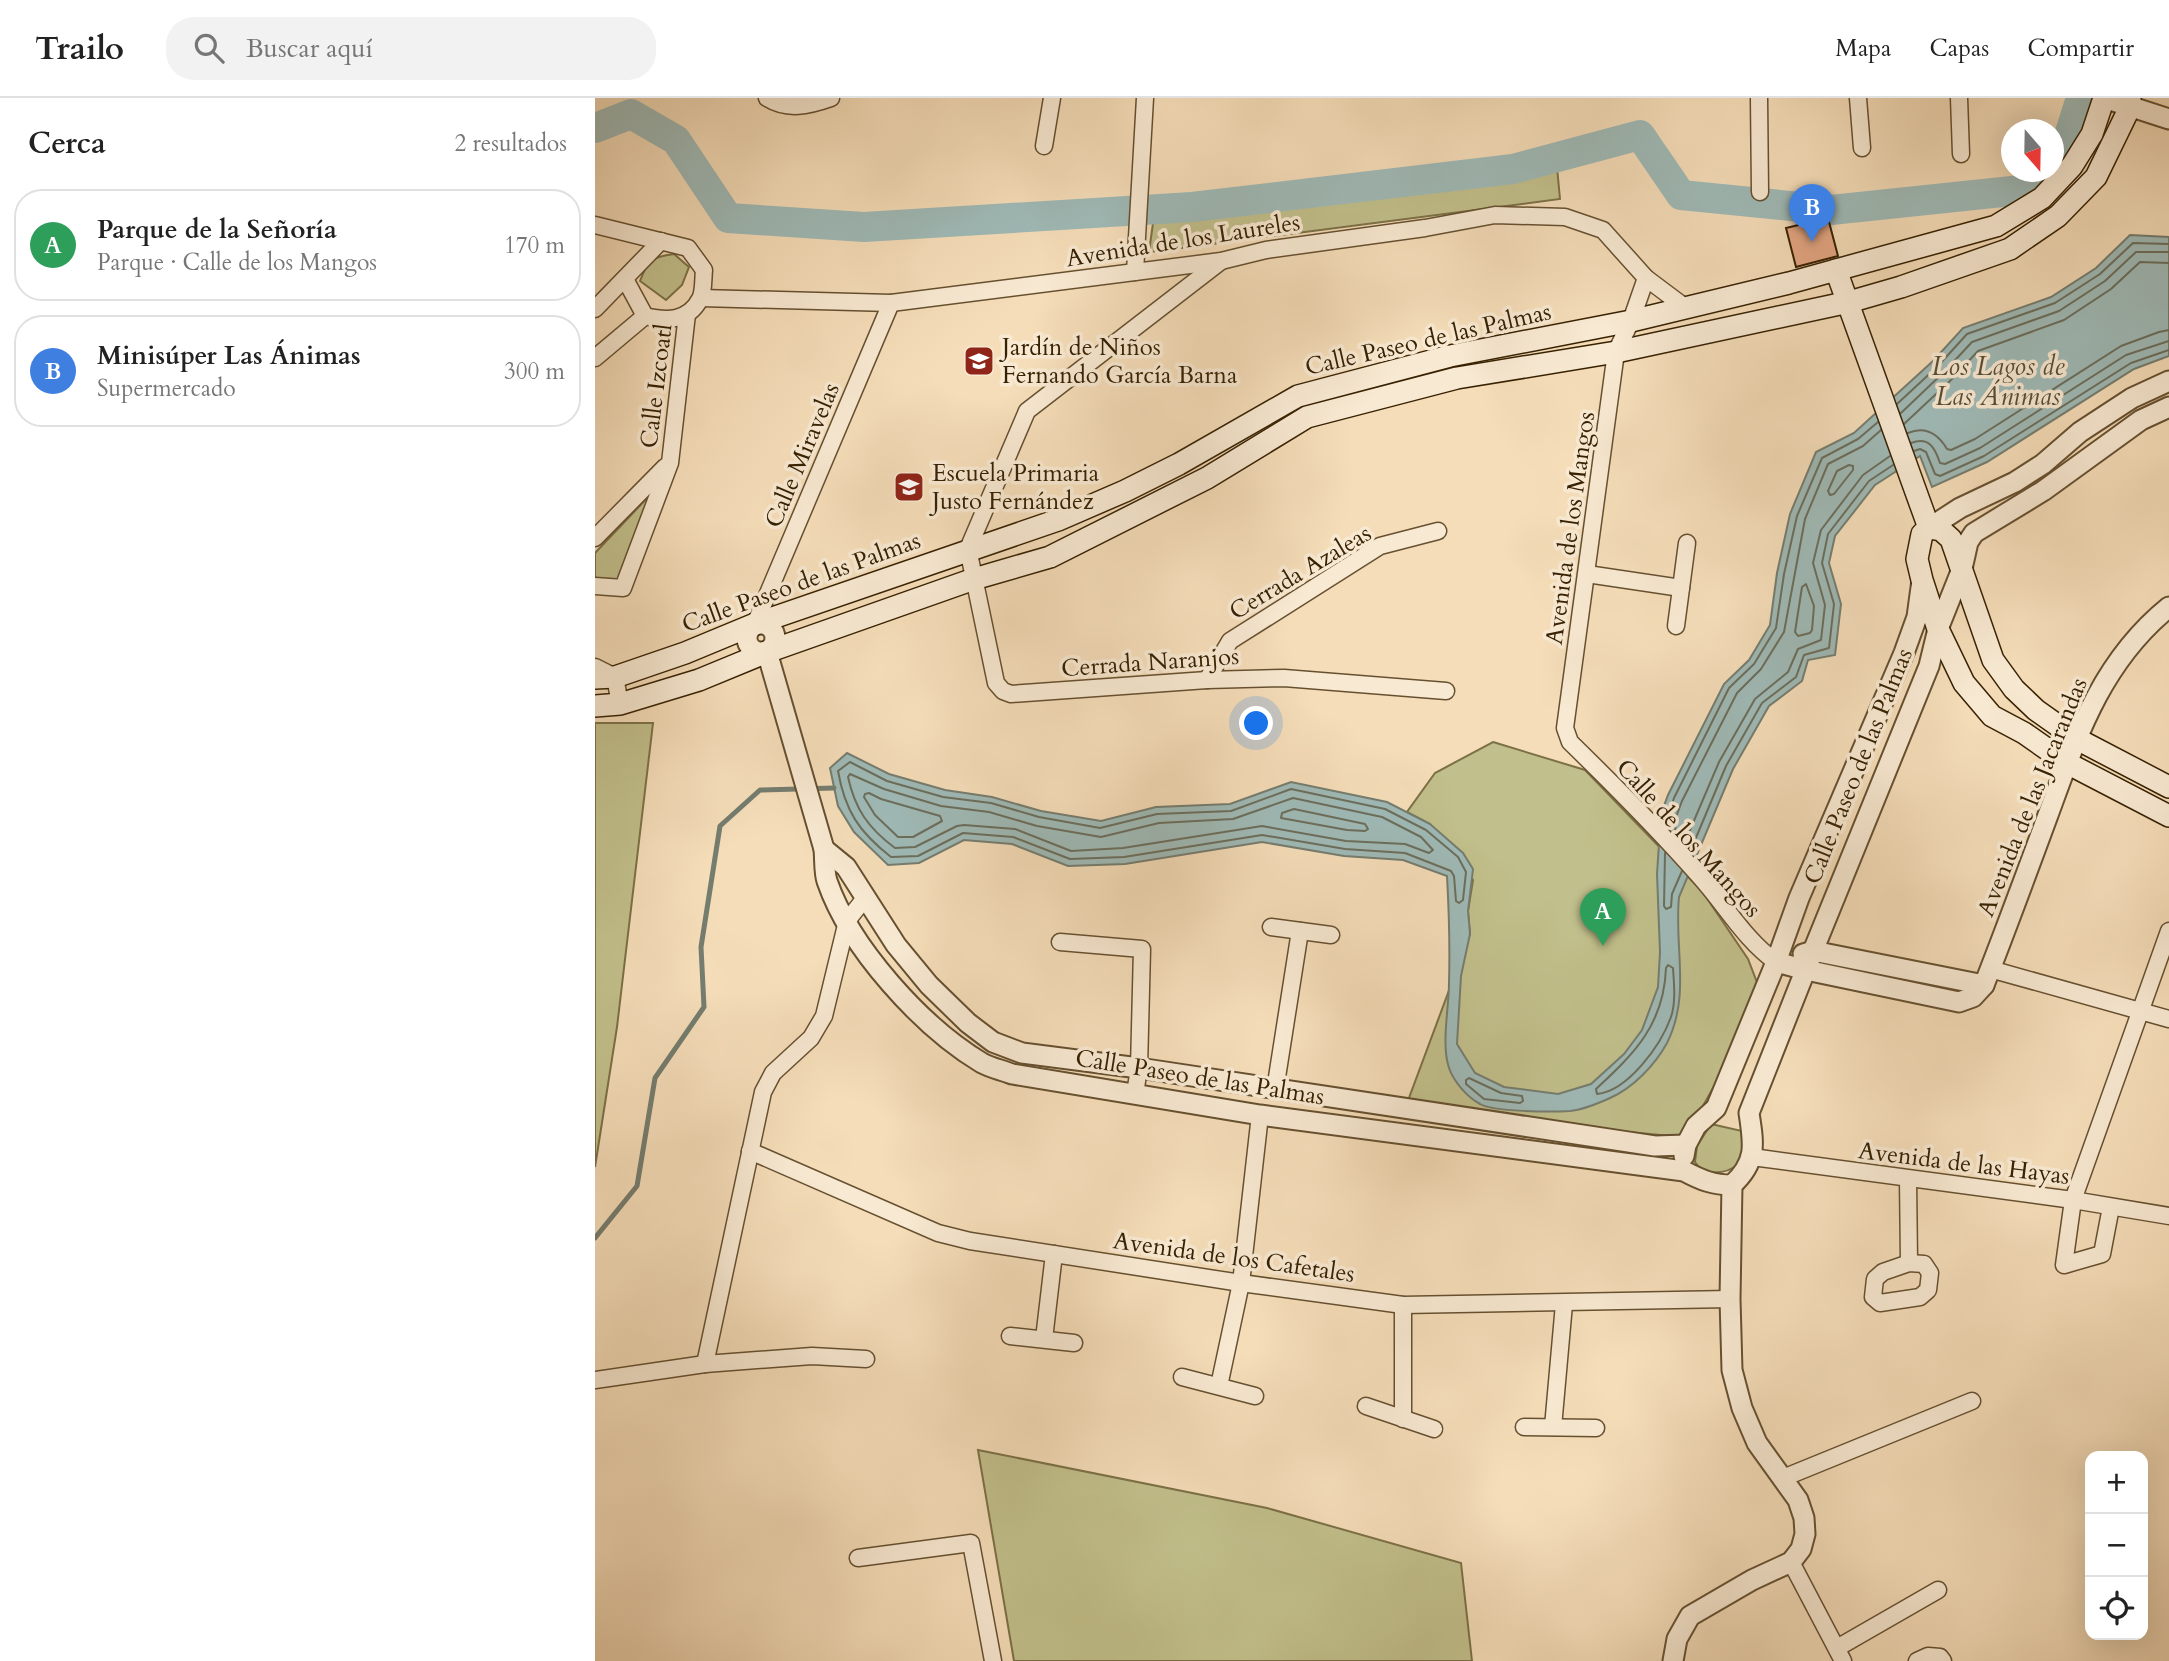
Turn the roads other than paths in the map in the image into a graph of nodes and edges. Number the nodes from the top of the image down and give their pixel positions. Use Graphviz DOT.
graph roads {
  1 [pos="767,98"];
  2 [pos="831,98"];
  3 [pos="1052,98"];
  4 [pos="1145,98"];
  5 [pos="1759,98"];
  6 [pos="1858,98"];
  7 [pos="1959,98"];
  8 [pos="2104,98"];
  9 [pos="2130,103"];
  10 [pos="2169,119"];
  11 [pos="1044,146"];
  12 [pos="1862,148"];
  13 [pos="1961,154"];
  14 [pos="1760,192"];
  15 [pos="595,225"];
  16 [pos="661,241"];
  17 [pos="1221,261"];
  18 [pos="1836,270"];
  19 [pos="1135,272"];
  20 [pos="1646,278"];
  21 [pos="625,279"];
  22 [pos="701,298"];
  23 [pos="1849,302"];
  24 [pos="891,303"];
  25 [pos="1686,308"];
  26 [pos="595,309"];
  27 [pos="687,314"];
  28 [pos="645,316"];
  29 [pos="1631,321"];
  30 [pos="1616,352"];
  31 [pos="595,358"];
  32 [pos="2169,381"];
  33 [pos="2169,407"];
  34 [pos="670,463"];
  35 [pos="1929,528"];
  36 [pos="1438,531"];
  37 [pos="595,538"];
  38 [pos="1687,543"];
  39 [pos="968,549"];
  40 [pos="1962,569"];
  41 [pos="1587,573"];
  42 [pos="974,579"];
  43 [pos="1921,580"];
  44 [pos="595,586"];
  45 [pos="1681,588"];
  46 [pos="2169,607"];
  47 [pos="754,624"];
  48 [pos="1676,626"];
  49 [pos="1938,629"];
  50 [pos="767,652"];
  51 [pos="595,667"];
  52 [pos="605,678"];
  53 [pos="1207,680"];
  54 [pos="1446,691"];
  55 [pos="620,704"];
  56 [pos="595,706"];
  57 [pos="2077,739"];
  58 [pos="1570,742"];
  59 [pos="2067,763"];
  60 [pos="2169,787"];
  61 [pos="2169,816"];
  62 [pos="824,849"];
  63 [pos="865,898"];
  64 [pos="847,922"];
  65 [pos="1271,927"];
  66 [pos="1300,931"];
  67 [pos="2169,931"];
  68 [pos="1331,935"];
  69 [pos="1060,942"];
  70 [pos="1813,951"];
  71 [pos="1776,962"];
  72 [pos="1806,970"];
  73 [pos="1987,977"];
  74 [pos="2141,1012"];
  75 [pos="2169,1020"];
  76 [pos="1139,1068"];
  77 [pos="1275,1090"];
  78 [pos="1135,1094"];
  79 [pos="1327,1098"];
  80 [pos="1260,1115"];
  81 [pos="1323,1123"];
  82 [pos="1686,1145"];
  83 [pos="750,1151"];
  84 [pos="1752,1157"];
  85 [pos="1685,1171"];
  86 [pos="1908,1179"];
  87 [pos="1732,1185"];
  88 [pos="2073,1199"];
  89 [pos="2111,1207"];
  90 [pos="2169,1216"];
  91 [pos="1054,1254"];
  92 [pos="1909,1263"];
  93 [pos="1241,1283"];
  94 [pos="1730,1299"];
  95 [pos="1402,1304"];
  96 [pos="1564,1304"];
  97 [pos="1010,1336"];
  98 [pos="1044,1339"];
  99 [pos="1074,1343"];
  100 [pos="866,1359"];
  101 [pos="705,1364"];
  102 [pos="1182,1377"];
  103 [pos="595,1380"];
  104 [pos="1219,1386"];
  105 [pos="1255,1396"];
  106 [pos="1972,1401"];
  107 [pos="1366,1406"];
  108 [pos="1403,1419"];
  109 [pos="1524,1427"];
  110 [pos="1553,1427"];
  111 [pos="1596,1427"];
  112 [pos="1434,1429"];
  113 [pos="1783,1478"];
  114 [pos="858,1558"];
  115 [pos="1791,1562"];
  116 [pos="1938,1590"];
  117 [pos="1840,1654"];
  118 [pos="993,1661"];
  119 [pos="1674,1661"];
  120 [pos="1917,1661"];
  121 [pos="1943,1661"];
  1 -- 2 [label="street"];
  3 -- 11 [label="street"];
  4 -- 19 [label="street"];
  5 -- 14 [label="street"];
  6 -- 12 [label="street"];
  7 -- 13 [label="street"];
  8 -- 9 [label="street, Calle Paseo de las Palmas"];
  8 -- 18 [label="main road, Calle Paseo de las Palmas"];
  9 -- 10 [label="street, Calle Paseo de las Palmas"];
  9 -- 23 [label="main road, Calle Paseo de las Palmas"];
  15 -- 16 [label="street"];
  16 -- 21 [label="street"];
  16 -- 22 [label="street"];
  17 -- 19 [label="street, Avenida de los Laureles"];
  17 -- 20 [label="street, Avenida de los Laureles"];
  17 -- 39 [label="street"];
  18 -- 23 [label="main road"];
  18 -- 25 [label="main road, Calle Paseo de las Palmas"];
  19 -- 24 [label="street, Avenida de los Laureles"];
  20 -- 25 [label="street, Avenida de los Laureles"];
  20 -- 29 [label="street"];
  21 -- 26 [label="street"];
  21 -- 28 [label="street"];
  22 -- 24 [label="street, Avenida de los Laureles"];
  22 -- 27 [label="street"];
  23 -- 30 [label="main road, Calle Paseo de las Palmas"];
  23 -- 35 [label="main road"];
  24 -- 47 [label="street, Calle Miravelas"];
  25 -- 29 [label="main road, Calle Paseo de las Palmas"];
  27 -- 28 [label="street"];
  27 -- 34 [label="street, Calle Izcoatl"];
  28 -- 31 [label="street"];
  29 -- 30 [label="street, Avenida de los Mangos"];
  29 -- 39 [label="main road, Calle Paseo de las Palmas"];
  30 -- 41 [label="street, Avenida de los Mangos"];
  30 -- 42 [label="main road, Calle Paseo de las Palmas"];
  32 -- 35 [label="street"];
  33 -- 40 [label="street, Calle Paseo de las Palmas"];
  34 -- 37 [label="street, Calle Izcoatl"];
  34 -- 44 [label="street, Calle Izcoatl"];
  35 -- 40 [label="main road"];
  35 -- 43 [label="main road, Calle Paseo de las Palmas"];
  36 -- 53 [label="street, Cerrada Azaleas"];
  38 -- 45 [label="street"];
  39 -- 42 [label="street, Cerrada Naranjos"];
  39 -- 47 [label="main road, Calle Paseo de las Palmas"];
  40 -- 49 [label="street, Calle Paseo de las Palmas"];
  40 -- 57 [label="main road"];
  41 -- 45 [label="street"];
  41 -- 58 [label="street, Avenida de los Mangos"];
  42 -- 50 [label="main road, Calle Paseo de las Palmas"];
  42 -- 53 [label="street, Cerrada Naranjos"];
  43 -- 49 [label="main road"];
  43 -- 71 [label="street, Calle Paseo de las Palmas"];
  45 -- 48 [label="street"];
  46 -- 57 [label="street, Avenida de las Jacarandas"];
  47 -- 50 [label="street"];
  47 -- 52 [label="main road, Calle Paseo de las Palmas"];
  49 -- 59 [label="main road"];
  49 -- 70 [label="street, Calle Paseo de las Palmas"];
  50 -- 55 [label="main road, Calle Paseo de las Palmas"];
  50 -- 62 [label="street, Calle Paseo de las Palmas"];
  51 -- 52 [label="street"];
  52 -- 55 [label="street"];
  53 -- 54 [label="street, Cerrada Naranjos"];
  55 -- 56 [label="main road, Calle Paseo de las Palmas"];
  57 -- 59 [label="street, Avenida de las Jacarandas"];
  57 -- 60 [label="main road"];
  58 -- 71 [label="street, Calle de los Mangos"];
  59 -- 61 [label="main road"];
  59 -- 73 [label="street, Avenida de las Jacarandas"];
  62 -- 63 [label="street, Calle Paseo de las Palmas"];
  62 -- 64 [label="street, Calle Paseo de las Palmas"];
  63 -- 64 [label="street"];
  63 -- 76 [label="street, Calle Paseo de las Palmas"];
  64 -- 78 [label="street, Calle Paseo de las Palmas"];
  64 -- 83 [label="street"];
  65 -- 66 [label="street"];
  66 -- 68 [label="street"];
  66 -- 77 [label="street"];
  67 -- 74 [label="street"];
  69 -- 76 [label="street"];
  70 -- 71 [label="street"];
  70 -- 72 [label="street, Calle Paseo de las Palmas"];
  70 -- 73 [label="street"];
  71 -- 72 [label="street"];
  71 -- 82 [label="street, Calle Paseo de las Palmas"];
  72 -- 73 [label="street"];
  72 -- 84 [label="street, Calle Paseo de las Palmas"];
  73 -- 74 [label="street"];
  74 -- 75 [label="street"];
  74 -- 88 [label="street"];
  76 -- 77 [label="street, Calle Paseo de las Palmas"];
  76 -- 78 [label="street"];
  77 -- 79 [label="street, Calle Paseo de las Palmas"];
  78 -- 80 [label="street, Calle Paseo de las Palmas"];
  79 -- 81 [label="street"];
  79 -- 82 [label="street, Calle Paseo de las Palmas"];
  80 -- 81 [label="street, Calle Paseo de las Palmas"];
  80 -- 93 [label="street"];
  81 -- 85 [label="street, Calle Paseo de las Palmas"];
  82 -- 85 [label="street"];
  83 -- 91 [label="street, Avenida de los Cafetales"];
  83 -- 101 [label="street"];
  84 -- 86 [label="street, Avenida de las Hayas"];
  84 -- 87 [label="street"];
  85 -- 87 [label="street, Calle Paseo de las Palmas"];
  86 -- 88 [label="street, Avenida de las Hayas"];
  86 -- 92 [label="street"];
  87 -- 94 [label="street"];
  88 -- 89 [label="street, Avenida de las Hayas"];
  88 -- 89 [label="street"];
  89 -- 90 [label="street, Avenida de las Hayas"];
  91 -- 93 [label="street, Avenida de los Cafetales"];
  91 -- 98 [label="street"];
  93 -- 95 [label="street, Avenida de los Cafetales"];
  93 -- 104 [label="street"];
  94 -- 96 [label="street, Avenida de los Cafetales"];
  94 -- 113 [label="street"];
  95 -- 96 [label="street, Avenida de los Cafetales"];
  95 -- 108 [label="street"];
  96 -- 110 [label="street"];
  97 -- 98 [label="street"];
  98 -- 99 [label="street"];
  100 -- 101 [label="street"];
  101 -- 103 [label="street"];
  102 -- 104 [label="street"];
  104 -- 105 [label="street"];
  106 -- 113 [label="street"];
  107 -- 108 [label="street"];
  108 -- 112 [label="street"];
  109 -- 110 [label="street"];
  110 -- 111 [label="street"];
  113 -- 115 [label="street"];
  114 -- 118 [label="street"];
  115 -- 117 [label="street"];
  115 -- 119 [label="street"];
  116 -- 117 [label="street"];
  120 -- 121 [label="street"];
}
